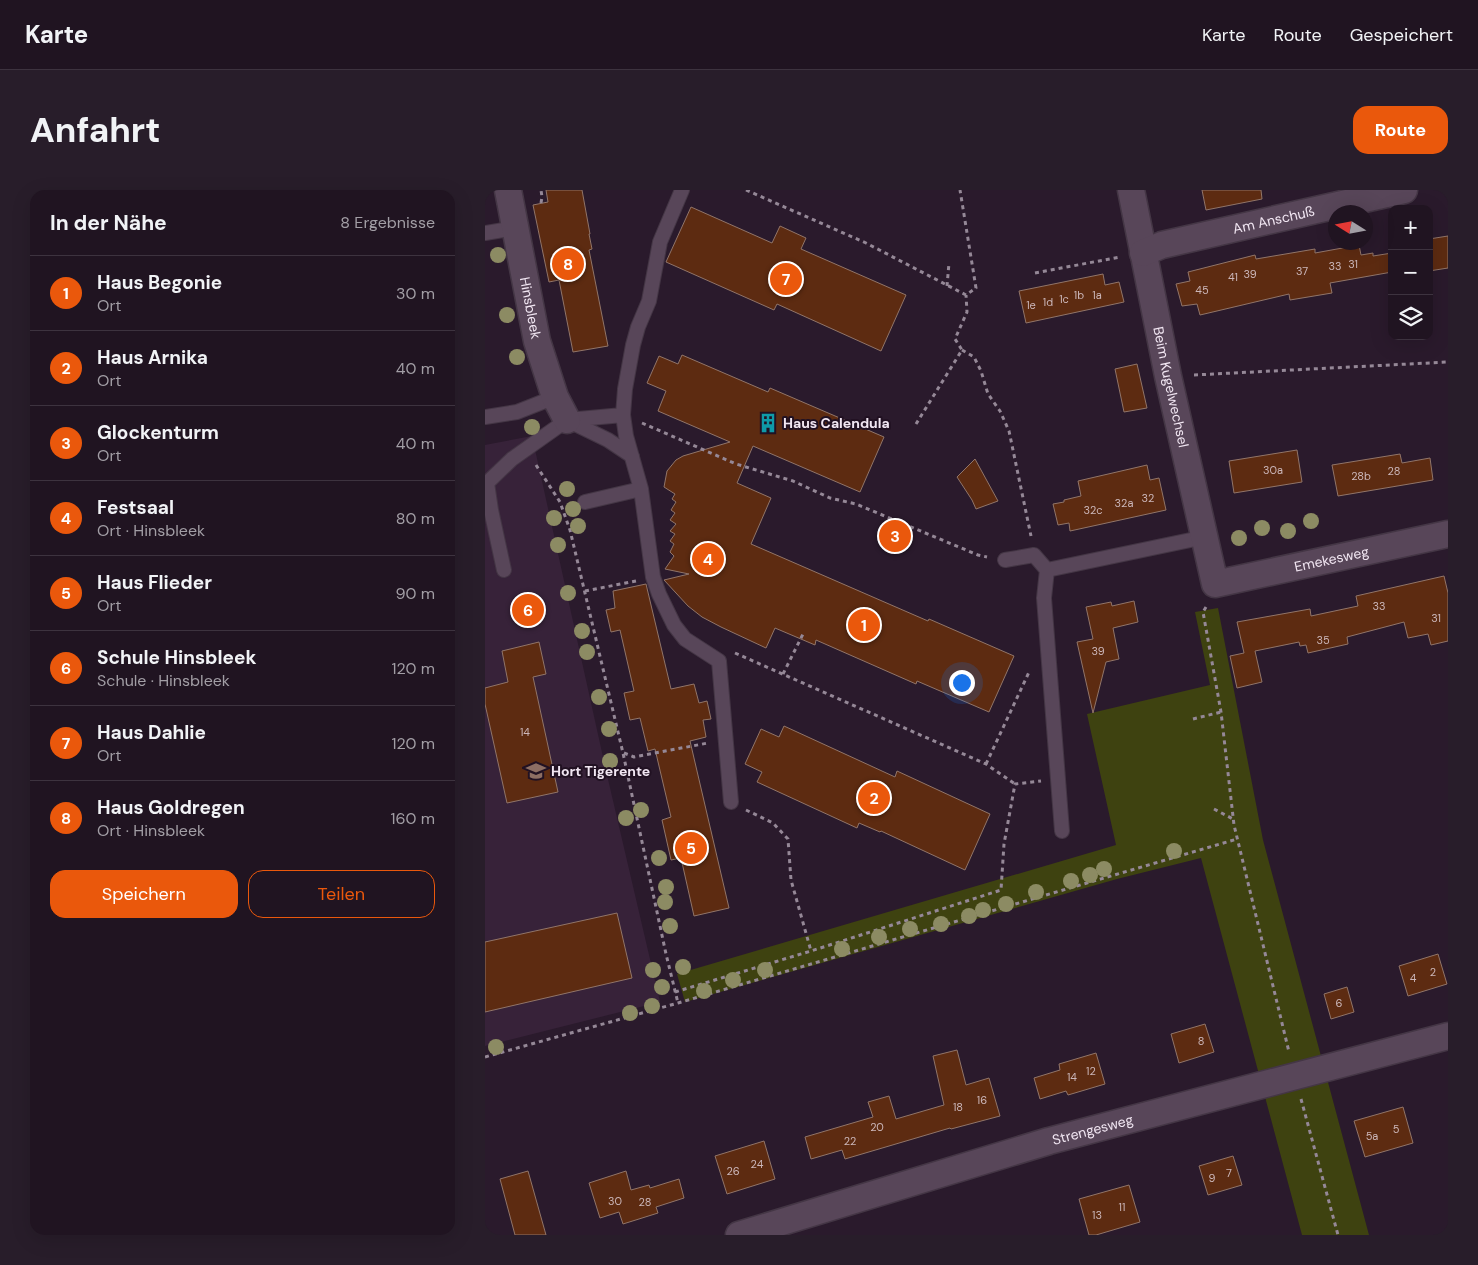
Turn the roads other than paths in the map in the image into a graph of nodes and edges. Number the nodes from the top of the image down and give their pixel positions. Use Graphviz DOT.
graph roads {
  1 [pos="508,190"];
  2 [pos="682,190"];
  3 [pos="1131,190"];
  4 [pos="1404,190"];
  5 [pos="515,228"];
  6 [pos="485,233"];
  7 [pos="1143,253"];
  8 [pos="555,397"];
  9 [pos="623,415"];
  10 [pos="485,417"];
  11 [pos="567,420"];
  12 [pos="632,456"];
  13 [pos="641,489"];
  14 [pos="585,502"];
  15 [pos="1448,534"];
  16 [pos="1205,537"];
  17 [pos="1005,560"];
  18 [pos="504,570"];
  19 [pos="1047,570"];
  20 [pos="1215,584"];
  21 [pos="731,802"];
  22 [pos="1062,831"];
  23 [pos="1448,1036"];
  24 [pos="739,1235"];
  1 -- 5 [label="street, Hinsbleek"];
  2 -- 9 [label="lane"];
  3 -- 7 [label="street, Beim Kugelwechsel"];
  4 -- 7 [label="street, Am Anschuß"];
  5 -- 6 [label="lane"];
  5 -- 8 [label="street, Hinsbleek"];
  7 -- 16 [label="street, Beim Kugelwechsel"];
  8 -- 10 [label="lane"];
  8 -- 11 [label="street, Hinsbleek"];
  9 -- 11 [label="lane"];
  9 -- 12 [label="lane"];
  11 -- 12 [label="lane"];
  11 -- 18 [label="lane"];
  12 -- 13 [label="lane"];
  13 -- 14 [label="lane"];
  13 -- 21 [label="lane"];
  15 -- 20 [label="street, Emekesweg"];
  16 -- 19 [label="lane"];
  16 -- 20 [label="street, Beim Kugelwechsel"];
  17 -- 19 [label="lane"];
  19 -- 22 [label="lane"];
  23 -- 24 [label="street, Strengesweg"];
}
